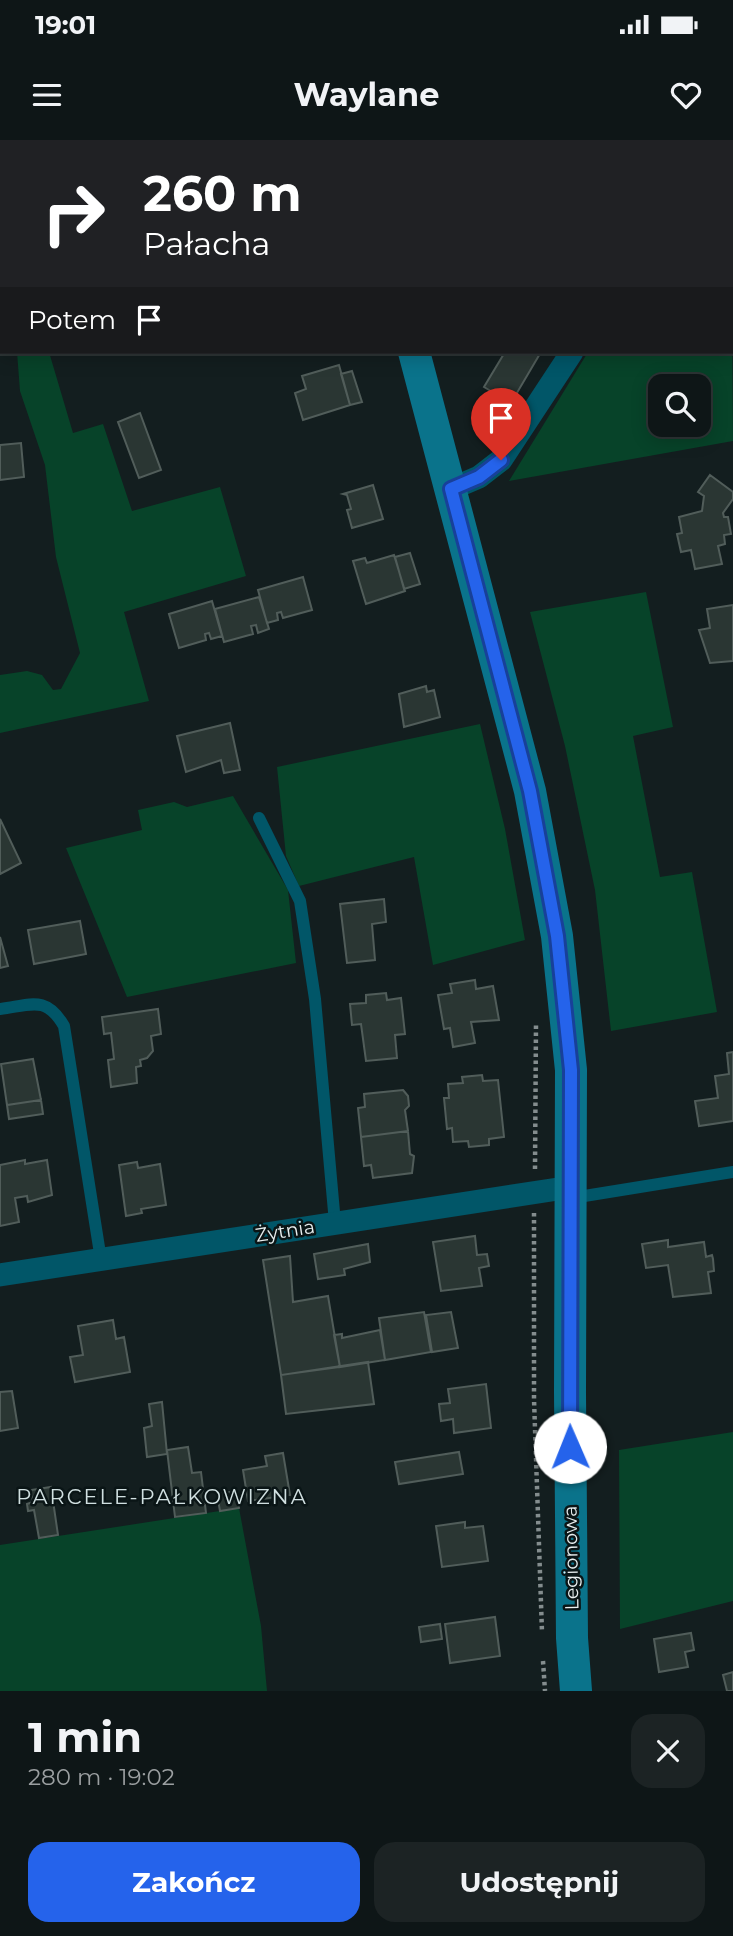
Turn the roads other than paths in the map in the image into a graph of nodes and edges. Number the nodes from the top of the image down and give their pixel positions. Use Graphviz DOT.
graph roads {
  1 [pos="415,354"];
  2 [pos="571,354"];
  3 [pos="451,489"];
  4 [pos="258,818"];
  5 [pos="0,1009"];
  6 [pos="733,1172"];
  7 [pos="571,1193"];
  8 [pos="335,1223"];
  9 [pos="101,1260"];
  10 [pos="0,1275"];
  11 [pos="576,1691"];
  1 -- 3 [label="main road, Legionowa"];
  2 -- 3 [label="street"];
  3 -- 7 [label="main road, Legionowa"];
  4 -- 8 [label="lane"];
  5 -- 9 [label="lane"];
  6 -- 7 [label="lane"];
  7 -- 8 [label="street, Żytnia"];
  7 -- 11 [label="main road, Legionowa"];
  8 -- 9 [label="street, Żytnia"];
  9 -- 10 [label="street, Żytnia"];
}
